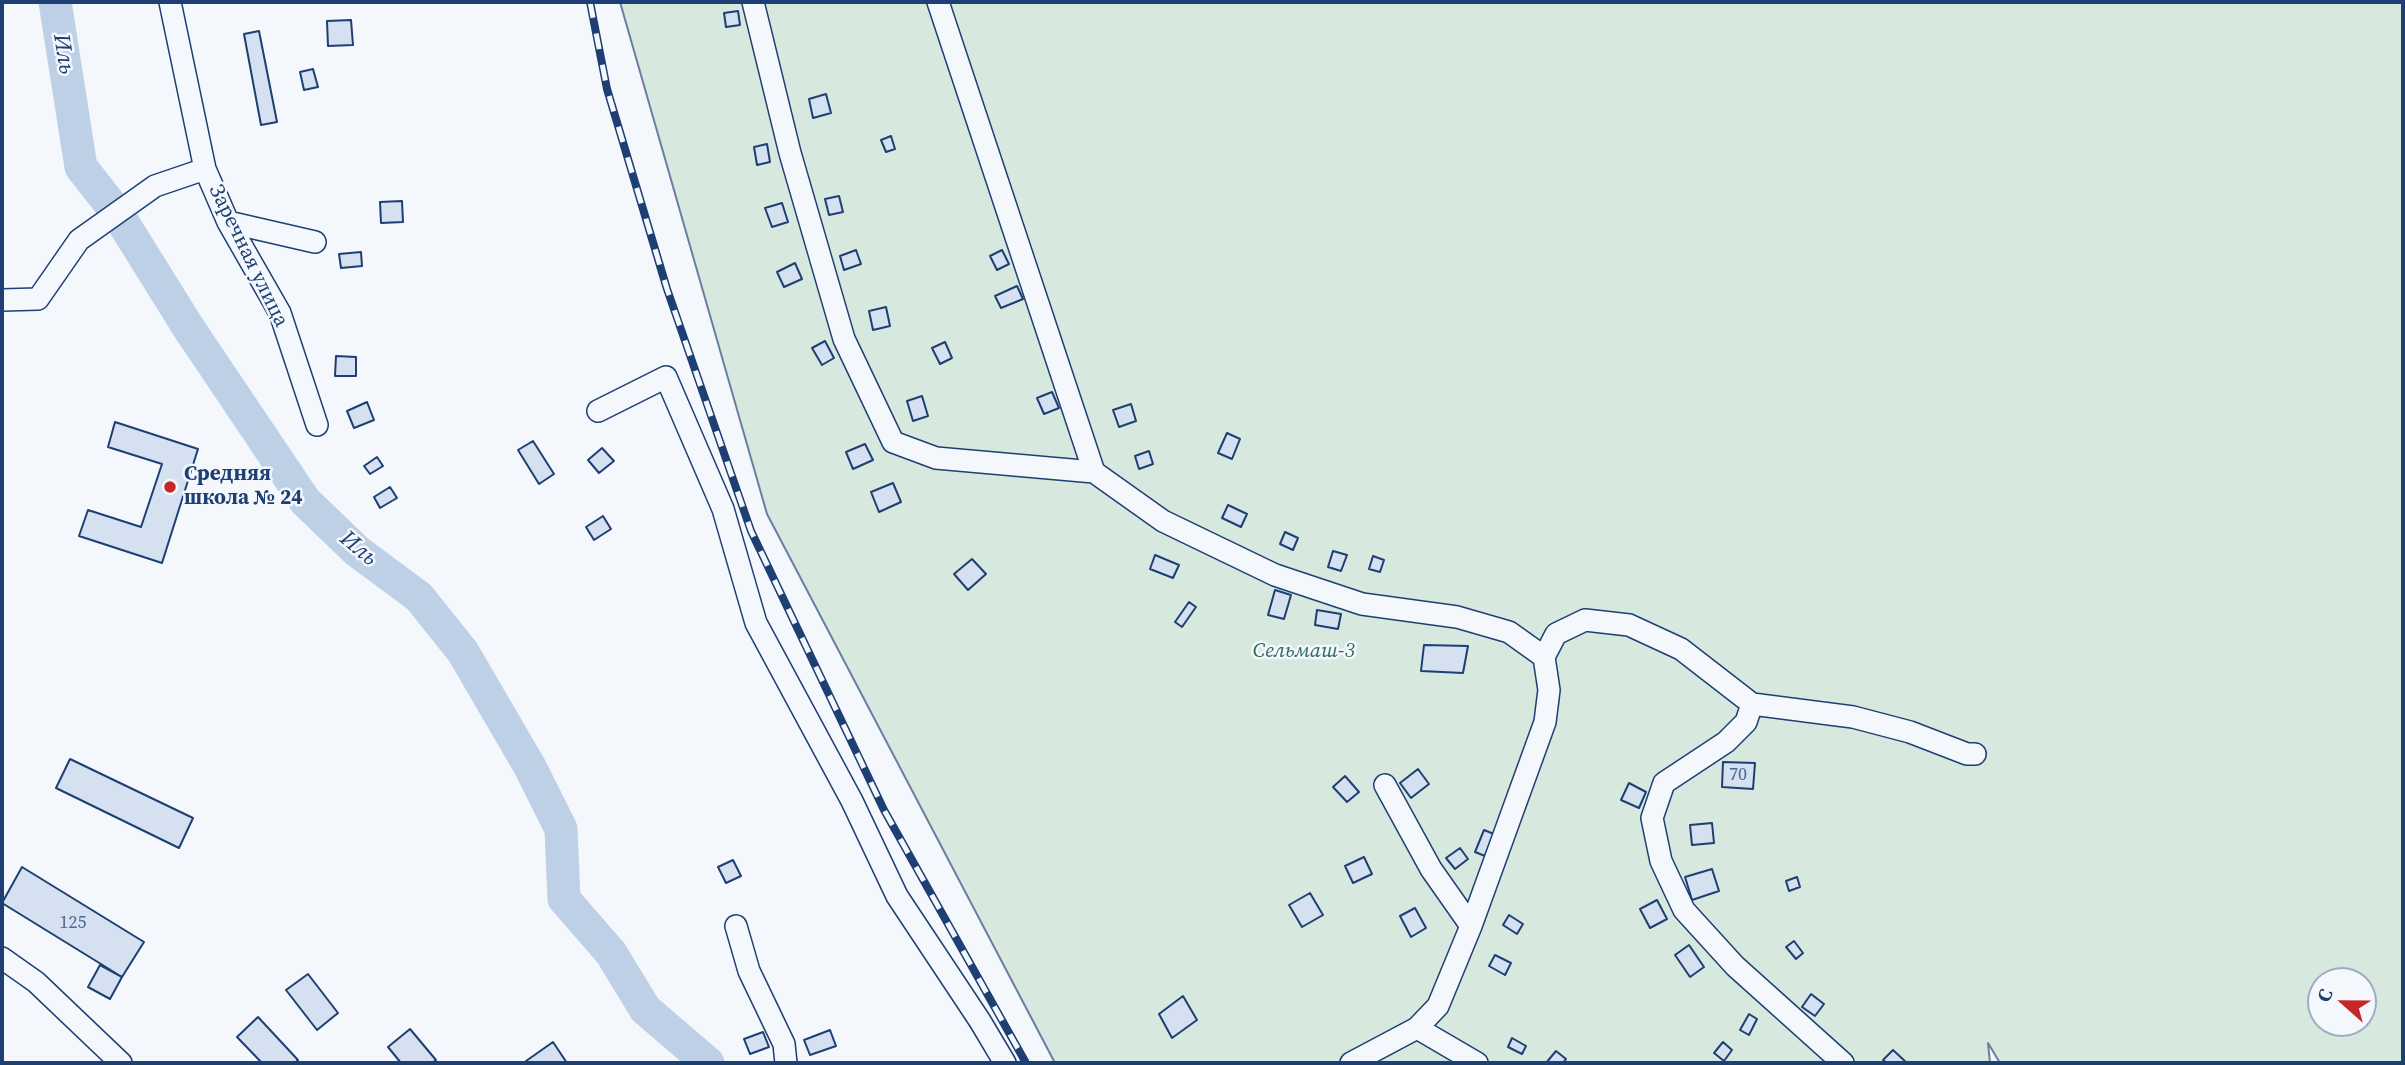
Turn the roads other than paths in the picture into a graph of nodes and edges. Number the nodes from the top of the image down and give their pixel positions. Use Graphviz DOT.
graph roads {
  1 [pos="170,2"];
  2 [pos="752,2"];
  3 [pos="938,2"];
  4 [pos="205,169"];
  5 [pos="228,222"];
  6 [pos="315,242"];
  7 [pos="2,300"];
  8 [pos="598,411"];
  9 [pos="317,425"];
  10 [pos="1094,472"];
  11 [pos="1544,657"];
  12 [pos="1752,704"];
  13 [pos="1975,754"];
  14 [pos="1385,785"];
  15 [pos="736,926"];
  16 [pos="1471,926"];
  17 [pos="2,958"];
  18 [pos="1417,1028"];
  19 [pos="121,1063"];
  20 [pos="786,1063"];
  21 [pos="1004,1063"];
  22 [pos="1350,1063"];
  23 [pos="1478,1063"];
  24 [pos="1843,1063"];
  1 -- 4 [label="street, Заречная улица"];
  2 -- 10 [label="street"];
  3 -- 10 [label="street"];
  4 -- 5 [label="street, Заречная улица"];
  4 -- 7 [label="street"];
  5 -- 6 [label="street"];
  5 -- 9 [label="street, Заречная улица"];
  8 -- 21 [label="street"];
  10 -- 11 [label="street"];
  11 -- 12 [label="street"];
  11 -- 16 [label="street"];
  12 -- 13 [label="street"];
  12 -- 24 [label="street"];
  14 -- 16 [label="street"];
  15 -- 20 [label="street"];
  16 -- 18 [label="street"];
  17 -- 19 [label="street"];
  18 -- 22 [label="street"];
  18 -- 23 [label="street"];
}
